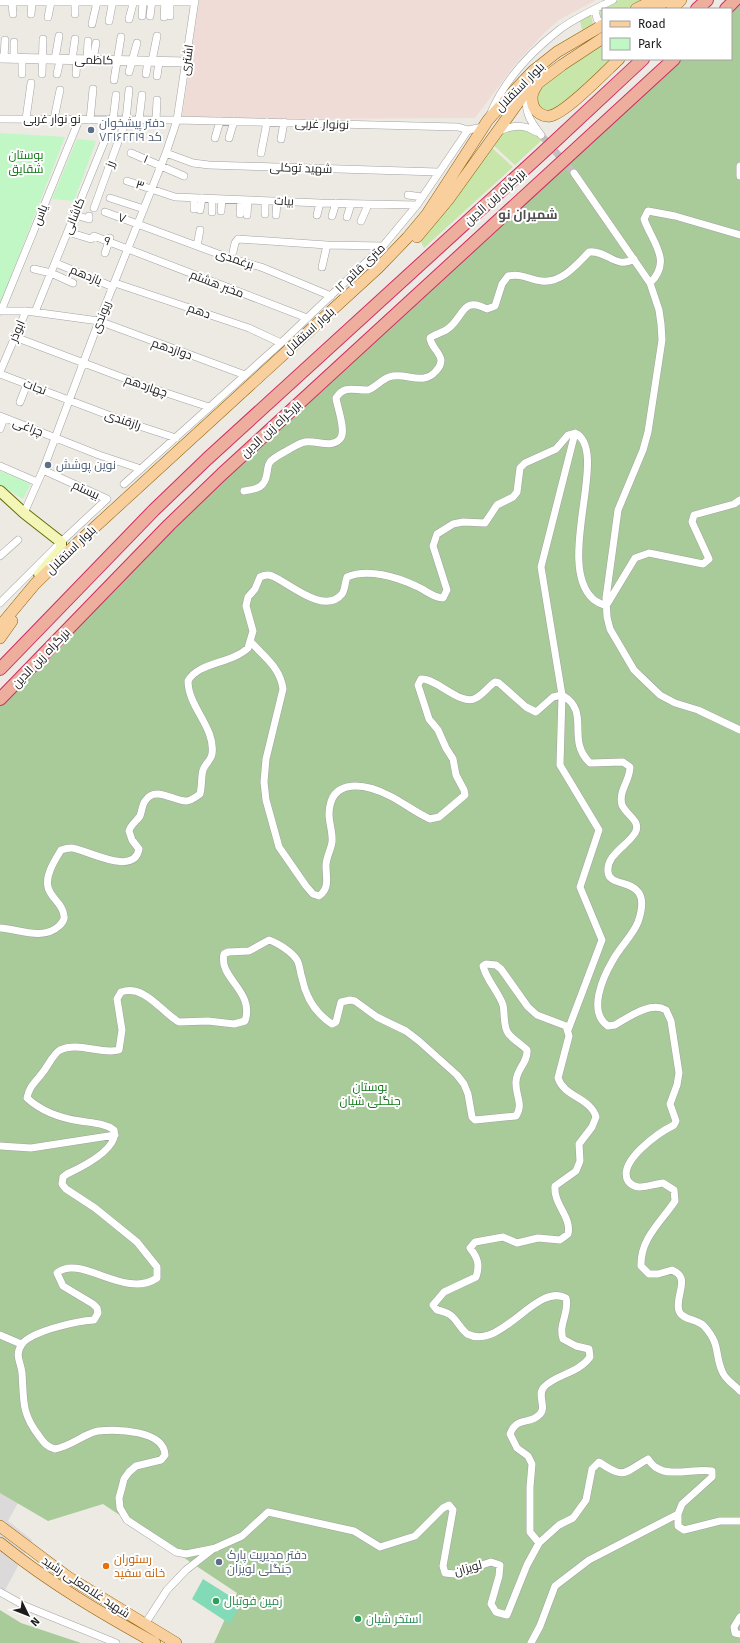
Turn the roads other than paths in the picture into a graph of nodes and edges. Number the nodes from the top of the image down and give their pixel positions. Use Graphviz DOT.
graph roads {
  1 [pos="613,0"];
  2 [pos="654,0"];
  3 [pos="668,0"];
  4 [pos="681,0"];
  5 [pos="707,0"];
  6 [pos="735,0"];
  7 [pos="22,1"];
  8 [pos="46,1"];
  9 [pos="79,1"];
  10 [pos="112,1"];
  11 [pos="134,1"];
  12 [pos="152,1"];
  13 [pos="195,1"];
  14 [pos="7,2"];
  15 [pos="34,2"];
  16 [pos="97,2"];
  17 [pos="143,2"];
  18 [pos="170,2"];
  19 [pos="638,8"];
  20 [pos="654,8"];
  21 [pos="673,8"];
  22 [pos="698,8"];
  23 [pos="727,8"];
  24 [pos="595,10"];
  25 [pos="12,14"];
  26 [pos="31,14"];
  27 [pos="75,14"];
  28 [pos="142,16"];
  29 [pos="150,16"];
  30 [pos="167,16"];
  31 [pos="48,17"];
  32 [pos="129,19"];
  33 [pos="108,21"];
  34 [pos="92,24"];
  35 [pos="602,24"];
  36 [pos="602,26"];
  37 [pos="59,36"];
  38 [pos="157,36"];
  39 [pos="121,37"];
  40 [pos="43,39"];
  41 [pos="75,39"];
  42 [pos="602,39"];
  43 [pos="5,40"];
  44 [pos="14,42"];
  45 [pos="92,42"];
  46 [pos="137,43"];
  47 [pos="569,45"];
  48 [pos="575,56"];
  49 [pos="2,58"];
  50 [pos="18,59"];
  51 [pos="42,59"];
  52 [pos="58,59"];
  53 [pos="75,60"];
  54 [pos="90,60"];
  55 [pos="618,60"];
  56 [pos="642,60"];
  57 [pos="673,60"];
  58 [pos="117,61"];
  59 [pos="131,61"];
  60 [pos="153,61"];
  61 [pos="187,62"];
  62 [pos="129,72"];
  63 [pos="22,74"];
  64 [pos="42,74"];
  65 [pos="57,74"];
  66 [pos="76,74"];
  67 [pos="146,74"];
  68 [pos="157,76"];
  69 [pos="114,80"];
  70 [pos="541,81"];
  71 [pos="31,83"];
  72 [pos="93,89"];
  73 [pos="60,90"];
  74 [pos="129,90"];
  75 [pos="527,92"];
  76 [pos="142,94"];
  77 [pos="116,95"];
  78 [pos="157,100"];
  79 [pos="0,119"];
  80 [pos="26,119"];
  81 [pos="54,120"];
  82 [pos="79,120"];
  83 [pos="90,120"];
  84 [pos="113,120"];
  85 [pos="126,120"];
  86 [pos="139,120"];
  87 [pos="156,120"];
  88 [pos="177,120"];
  89 [pos="220,121"];
  90 [pos="234,122"];
  91 [pos="266,122"];
  92 [pos="284,122"];
  93 [pos="485,123"];
  94 [pos="468,130"];
  95 [pos="499,131"];
  96 [pos="215,138"];
  97 [pos="228,138"];
  98 [pos="281,139"];
  99 [pos="474,142"];
  100 [pos="131,153"];
  101 [pos="166,153"];
  102 [pos="261,153"];
  103 [pos="162,165"];
  104 [pos="740,166"];
  105 [pos="438,172"];
  106 [pos="574,172"];
  107 [pos="184,176"];
  108 [pos="740,176"];
  109 [pos="458,178"];
  110 [pos="127,181"];
  111 [pos="152,188"];
  112 [pos="408,195"];
  113 [pos="422,197"];
  114 [pos="110,198"];
  115 [pos="194,198"];
  116 [pos="202,198"];
  117 [pos="212,199"];
  118 [pos="222,199"];
  119 [pos="244,200"];
  120 [pos="265,201"];
  121 [pos="277,201"];
  122 [pos="320,203"];
  123 [pos="336,203"];
  124 [pos="351,204"];
  125 [pos="368,205"];
  126 [pos="417,205"];
  127 [pos="94,208"];
  128 [pos="144,209"];
  129 [pos="221,211"];
  130 [pos="105,212"];
  131 [pos="212,212"];
  132 [pos="244,214"];
  133 [pos="265,214"];
  134 [pos="75,215"];
  135 [pos="276,215"];
  136 [pos="317,215"];
  137 [pos="89,216"];
  138 [pos="332,216"];
  139 [pos="347,217"];
  140 [pos="361,220"];
  141 [pos="138,224"];
  142 [pos="200,230"];
  143 [pos="68,232"];
  144 [pos="740,235"];
  145 [pos="109,239"];
  146 [pos="327,245"];
  147 [pos="197,246"];
  148 [pos="383,246"];
  149 [pos="127,249"];
  150 [pos="233,252"];
  151 [pos="105,253"];
  152 [pos="634,259"];
  153 [pos="58,264"];
  154 [pos="322,268"];
  155 [pos="34,269"];
  156 [pos="51,274"];
  157 [pos="73,283"];
  158 [pos="650,283"];
  159 [pos="114,285"];
  160 [pos="331,296"];
  161 [pos="0,311"];
  162 [pos="26,311"];
  163 [pos="35,312"];
  164 [pos="307,318"];
  165 [pos="99,321"];
  166 [pos="15,337"];
  167 [pos="281,342"];
  168 [pos="84,363"];
  169 [pos="0,373"];
  170 [pos="245,375"];
  171 [pos="27,384"];
  172 [pos="69,400"];
  173 [pos="20,402"];
  174 [pos="209,407"];
  175 [pos="2,417"];
  176 [pos="0,429"];
  177 [pos="575,433"];
  178 [pos="55,438"];
  179 [pos="176,438"];
  180 [pos="0,466"];
  181 [pos="141,469"];
  182 [pos="43,470"];
  183 [pos="38,482"];
  184 [pos="124,484"];
  185 [pos="0,492"];
  186 [pos="244,492"];
  187 [pos="740,500"];
  188 [pos="24,513"];
  189 [pos="18,540"];
  190 [pos="61,542"];
  191 [pos="0,544"];
  192 [pos="7,550"];
  193 [pos="0,556"];
  194 [pos="0,603"];
  195 [pos="606,606"];
  196 [pos="15,607"];
  197 [pos="0,626"];
  198 [pos="0,638"];
  199 [pos="251,642"];
  200 [pos="0,669"];
  201 [pos="562,696"];
  202 [pos="0,699"];
  203 [pos="740,730"];
  204 [pos="0,928"];
  205 [pos="568,1030"];
  206 [pos="115,1135"];
  207 [pos="0,1146"];
  208 [pos="0,1335"];
  209 [pos="22,1344"];
  210 [pos="740,1391"];
  211 [pos="678,1514"];
  212 [pos="740,1521"];
  213 [pos="0,1526"];
  214 [pos="0,1543"];
  215 [pos="539,1543"];
  216 [pos="216,1548"];
  217 [pos="0,1592"];
  218 [pos="740,1617"];
  219 [pos="145,1624"];
  220 [pos="740,1634"];
  221 [pos="116,1643"];
  222 [pos="154,1643"];
  223 [pos="176,1643"];
  224 [pos="531,1643"];
  1 -- 24 [label="street"];
  2 -- 19 [label="main road"];
  3 -- 20 [label="main road"];
  4 -- 21 [label="main road"];
  5 -- 22 [label="highway"];
  6 -- 23 [label="highway"];
  7 -- 14 [label="street"];
  7 -- 15 [label="street"];
  8 -- 9 [label="street"];
  8 -- 15 [label="street"];
  8 -- 31 [label="street"];
  9 -- 16 [label="street"];
  9 -- 27 [label="street"];
  10 -- 11 [label="street"];
  10 -- 16 [label="street"];
  10 -- 33 [label="street"];
  11 -- 17 [label="street"];
  11 -- 32 [label="street"];
  12 -- 17 [label="street"];
  12 -- 18 [label="street"];
  12 -- 29 [label="street"];
  13 -- 18 [label="street"];
  13 -- 61 [label="street, اشتری"];
  14 -- 25 [label="street"];
  15 -- 26 [label="street"];
  16 -- 34 [label="street"];
  17 -- 28 [label="street"];
  18 -- 30 [label="street"];
  24 -- 35 [label="street"];
  24 -- 93 [label="street"];
  36 -- 47 [label="main road, بلوار استقلال"];
  37 -- 52 [label="street"];
  38 -- 60 [label="street"];
  39 -- 58 [label="street"];
  40 -- 51 [label="street"];
  41 -- 53 [label="street"];
  42 -- 48 [label="main road, بلوار استقلال"];
  43 -- 49 [label="street"];
  44 -- 50 [label="street"];
  45 -- 54 [label="street"];
  46 -- 59 [label="street"];
  47 -- 48 [label="main road"];
  47 -- 93 [label="main road, بلوار استقلال"];
  48 -- 70 [label="main road, بلوار استقلال"];
  49 -- 50 [label="street, کاظمی"];
  50 -- 51 [label="street, کاظمی"];
  50 -- 63 [label="street"];
  51 -- 52 [label="street, کاظمی"];
  51 -- 64 [label="street"];
  52 -- 53 [label="street, کاظمی"];
  52 -- 65 [label="street"];
  53 -- 54 [label="street, کاظمی"];
  53 -- 66 [label="street"];
  54 -- 58 [label="street, کاظمی"];
  55 -- 70 [label="main road"];
  56 -- 200 [label="highway, بزرگراه زین الدین"];
  57 -- 202 [label="highway, بزرگراه زین الدین"];
  58 -- 59 [label="street, کاظمی"];
  58 -- 69 [label="street"];
  59 -- 60 [label="street, کاظمی"];
  59 -- 62 [label="street"];
  60 -- 61 [label="street, کاظمی"];
  60 -- 67 [label="street"];
  60 -- 68 [label="street"];
  61 -- 88 [label="street, اشتری"];
  70 -- 75 [label="main road, بلوار استقلال"];
  71 -- 80 [label="street"];
  72 -- 83 [label="street"];
  73 -- 81 [label="street"];
  74 -- 85 [label="street"];
  75 -- 95 [label="main road, بلوار استقلال"];
  75 -- 95 [label="street"];
  76 -- 86 [label="street"];
  77 -- 84 [label="street, کاشانی"];
  78 -- 87 [label="street"];
  79 -- 80 [label="street, نو نوار غربی"];
  80 -- 81 [label="street, نو نوار غربی"];
  81 -- 82 [label="street, نو نوار غربی"];
  82 -- 83 [label="street, نو نوار غربی"];
  82 -- 161 [label="street, یاس"];
  83 -- 84 [label="street, نو نوار غربی"];
  84 -- 85 [label="street, نو نوار غربی"];
  84 -- 134 [label="street, کاشانی"];
  85 -- 86 [label="street, نو نوار غربی"];
  85 -- 127 [label="street, رز"];
  86 -- 87 [label="street, نو نوار غربی"];
  87 -- 88 [label="street, نو نوار غربی"];
  88 -- 89 [label="street, نونوار غربی"];
  88 -- 101 [label="street, ریوندی"];
  89 -- 90 [label="street, نونوار غربی"];
  89 -- 96 [label="street"];
  90 -- 91 [label="street, نونوار غربی"];
  90 -- 97 [label="street"];
  91 -- 92 [label="street, نونوار غربی"];
  91 -- 102 [label="street"];
  92 -- 94 [label="street, نونوار غربی"];
  92 -- 98 [label="street"];
  93 -- 94 [label="street"];
  93 -- 99 [label="main road, بلوار استقلال"];
  94 -- 99 [label="street"];
  94 -- 105 [label="street, ۱۲ متری قائم"];
  95 -- 109 [label="main road, بلوار استقلال"];
  99 -- 109 [label="main road, بلوار استقلال"];
  100 -- 103 [label="street, ۱"];
  101 -- 103 [label="street, ریوندی"];
  101 -- 105 [label="street, شهید توکلی"];
  103 -- 107 [label="street, ۱"];
  103 -- 111 [label="street, ریوندی"];
  104 -- 108 [label="street"];
  105 -- 113 [label="street, ۱۲ متری قائم"];
  106 -- 152 [label="street"];
  109 -- 196 [label="main road, بلوار استقلال"];
  109 -- 198 [label="main road, بلوار استقلال"];
  110 -- 111 [label="street, ۳"];
  111 -- 115 [label="street, بیات"];
  111 -- 128 [label="street, ریوندی"];
  112 -- 113 [label="street"];
  113 -- 126 [label="street, ۱۲ متری قائم"];
  114 -- 128 [label="street"];
  115 -- 116 [label="street, بیات"];
  115 -- 116 [label="street"];
  116 -- 117 [label="street, بیات"];
  117 -- 118 [label="street, بیات"];
  117 -- 131 [label="street"];
  118 -- 119 [label="street, بیات"];
  118 -- 129 [label="street"];
  119 -- 120 [label="street, بیات"];
  119 -- 132 [label="street"];
  120 -- 121 [label="street, بیات"];
  120 -- 133 [label="street"];
  121 -- 122 [label="street, بیات"];
  121 -- 135 [label="street"];
  122 -- 123 [label="street, بیات"];
  122 -- 136 [label="street"];
  123 -- 124 [label="street, بیات"];
  123 -- 138 [label="street"];
  124 -- 125 [label="street, بیات"];
  124 -- 139 [label="street"];
  125 -- 126 [label="street, بیات"];
  125 -- 140 [label="street"];
  126 -- 148 [label="street, ۱۲ متری قائم"];
  128 -- 141 [label="street, ریوندی"];
  130 -- 141 [label="street, ۷"];
  134 -- 137 [label="street"];
  134 -- 143 [label="street, کاشانی"];
  141 -- 147 [label="street, برغمدی"];
  141 -- 149 [label="street, ریوندی"];
  142 -- 147 [label="street"];
  143 -- 145 [label="street, ۹"];
  143 -- 156 [label="street, کاشانی"];
  144 -- 158 [label="street"];
  145 -- 149 [label="street, ۹"];
  145 -- 151 [label="street"];
  146 -- 148 [label="street, برغمدی"];
  146 -- 150 [label="street, برغمدی"];
  146 -- 154 [label="street"];
  147 -- 160 [label="street, برغمدی"];
  148 -- 160 [label="street, ۱۲ متری قائم"];
  149 -- 159 [label="street, ریوندی"];
  149 -- 164 [label="street, مخبر هشتم"];
  152 -- 158 [label="street"];
  152 -- 186 [label="street"];
  153 -- 159 [label="street, یازدهم"];
  155 -- 156 [label="street"];
  156 -- 157 [label="street"];
  156 -- 163 [label="street, کاشانی"];
  158 -- 195 [label="street"];
  159 -- 165 [label="street, ریوندی"];
  159 -- 167 [label="street, دهم"];
  160 -- 164 [label="street, ۱۲ متری قائم"];
  161 -- 162 [label="street, دوازدهم"];
  162 -- 163 [label="street, دوازدهم"];
  162 -- 166 [label="street, ابوذر"];
  163 -- 165 [label="street, دوازدهم"];
  164 -- 167 [label="street, ۱۲ متری قائم"];
  165 -- 168 [label="street, ریوندی"];
  165 -- 170 [label="street, دوازدهم"];
  166 -- 168 [label="street, چهاردهم"];
  166 -- 169 [label="street, ابوذر"];
  167 -- 170 [label="street, ۱۲ متری قائم"];
  168 -- 172 [label="street, ریوندی"];
  168 -- 174 [label="street, چهاردهم"];
  169 -- 171 [label="street, نجات"];
  170 -- 174 [label="street, ۱۲ متری قائم"];
  171 -- 172 [label="street, نجات"];
  171 -- 173 [label="street"];
  172 -- 178 [label="street, ریوندی"];
  172 -- 179 [label="street, رازقندی"];
  174 -- 179 [label="street, ۱۲ متری قائم"];
  175 -- 176 [label="street"];
  175 -- 178 [label="street, چراغی"];
  177 -- 195 [label="street"];
  177 -- 199 [label="street"];
  177 -- 201 [label="street"];
  178 -- 181 [label="street, چراغی"];
  178 -- 182 [label="street, ریوندی"];
  179 -- 181 [label="street, ۱۲ متری قائم"];
  180 -- 183 [label="street"];
  181 -- 184 [label="street, ۱۲ متری قائم"];
  182 -- 183 [label="street, ریوندی"];
  182 -- 190 [label="street, بیستم"];
  183 -- 188 [label="street, ریوندی"];
  185 -- 188 [label="main road"];
  187 -- 195 [label="street"];
  188 -- 190 [label="main road"];
  189 -- 192 [label="street"];
  190 -- 194 [label="street"];
  190 -- 196 [label="main road"];
  191 -- 192 [label="street"];
  192 -- 193 [label="street"];
  195 -- 203 [label="street"];
  196 -- 197 [label="main road, بلوار استقلال"];
  199 -- 201 [label="street"];
  199 -- 204 [label="street"];
  201 -- 205 [label="street"];
  201 -- 210 [label="street"];
  205 -- 206 [label="street"];
  205 -- 215 [label="street"];
  206 -- 207 [label="street"];
  206 -- 209 [label="street"];
  208 -- 209 [label="street"];
  209 -- 216 [label="street"];
  211 -- 212 [label="street"];
  211 -- 215 [label="street, لویزان"];
  211 -- 224 [label="street"];
  213 -- 219 [label="main road, شهید غلامعلی رشید"];
  214 -- 222 [label="main road, شهید غلامعلی رشید"];
  215 -- 216 [label="street, لویزان"];
  216 -- 219 [label="street, لویزان"];
  217 -- 221 [label="street"];
  218 -- 220 [label="street"];
  219 -- 223 [label="main road, شهید غلامعلی رشید"];
}
